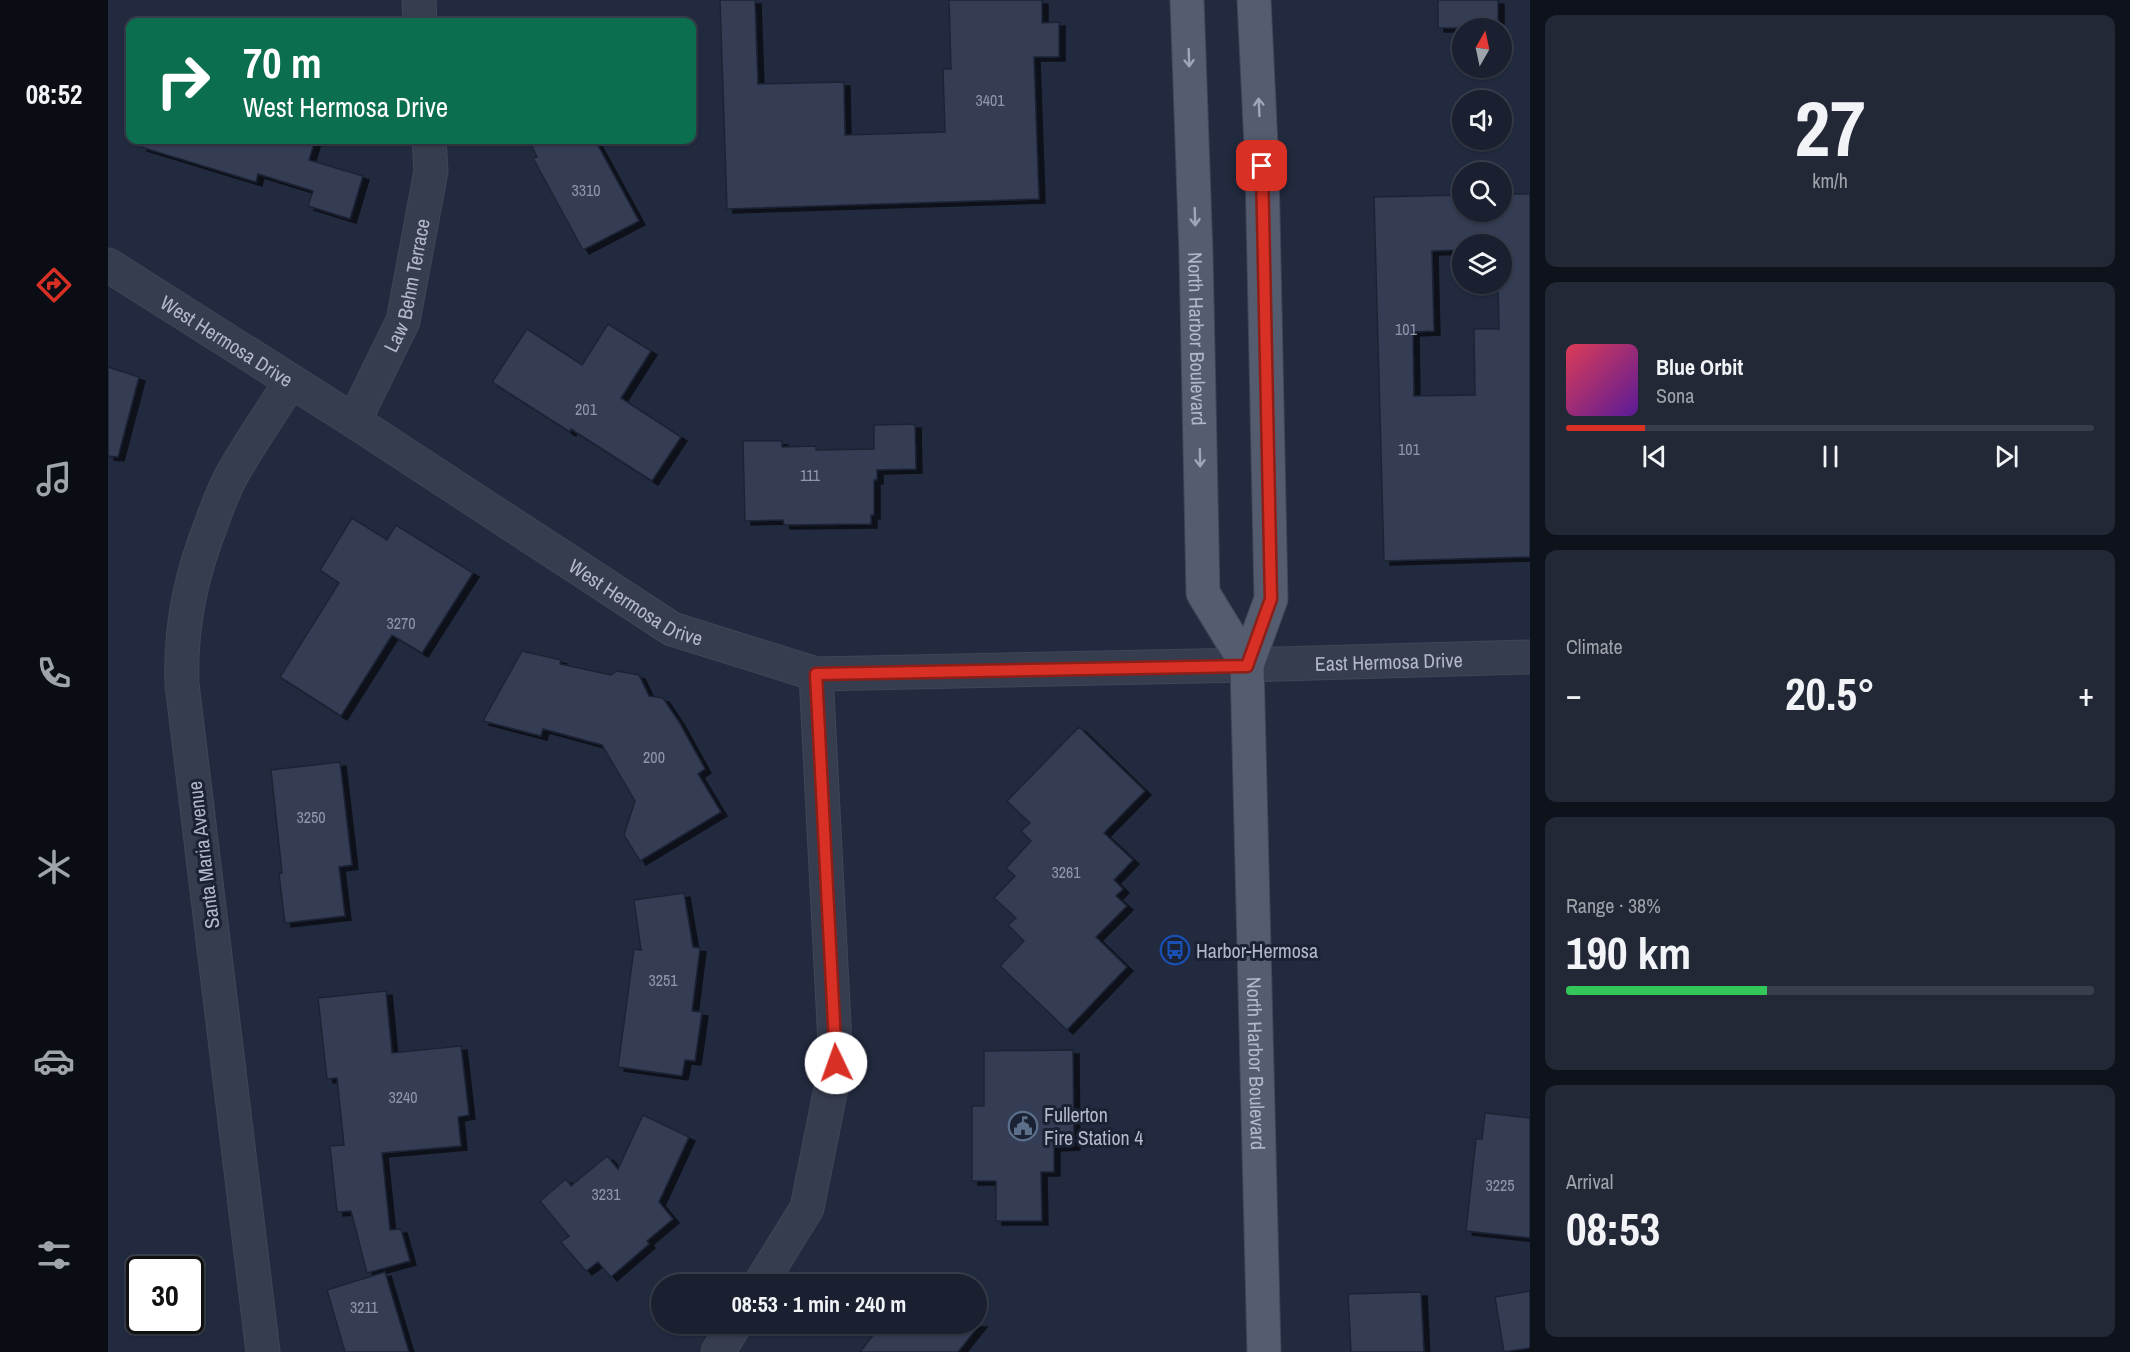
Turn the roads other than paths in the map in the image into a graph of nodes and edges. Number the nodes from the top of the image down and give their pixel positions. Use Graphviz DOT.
graph roads {
  1 [pos="419,0"];
  2 [pos="1188,0"];
  3 [pos="1254,0"];
  4 [pos="420,18"];
  5 [pos="429,144"];
  6 [pos="108,265"];
  7 [pos="291,381"];
  8 [pos="354,421"];
  9 [pos="1530,657"];
  10 [pos="1247,666"];
  11 [pos="816,674"];
  12 [pos="766,1274"];
  13 [pos="729,1334"];
  14 [pos="263,1352"];
  15 [pos="717,1352"];
  16 [pos="1264,1352"];
  1 -- 4 [label="street"];
  2 -- 10 [label="main road, North Harbor Boulevard, one-way"];
  10 -- 3 [label="main road, North Harbor Boulevard, one-way"];
  5 -- 8 [label="street, Law Behm Terrace"];
  6 -- 7 [label="street, West Hermosa Drive"];
  7 -- 8 [label="street, West Hermosa Drive"];
  7 -- 14 [label="street, Santa Maria Avenue"];
  8 -- 11 [label="street, West Hermosa Drive"];
  9 -- 10 [label="street, East Hermosa Drive"];
  10 -- 11 [label="street, West Hermosa Drive"];
  10 -- 16 [label="main road, North Harbor Boulevard"];
  11 -- 12 [label="street"];
  13 -- 15 [label="street"];
}
